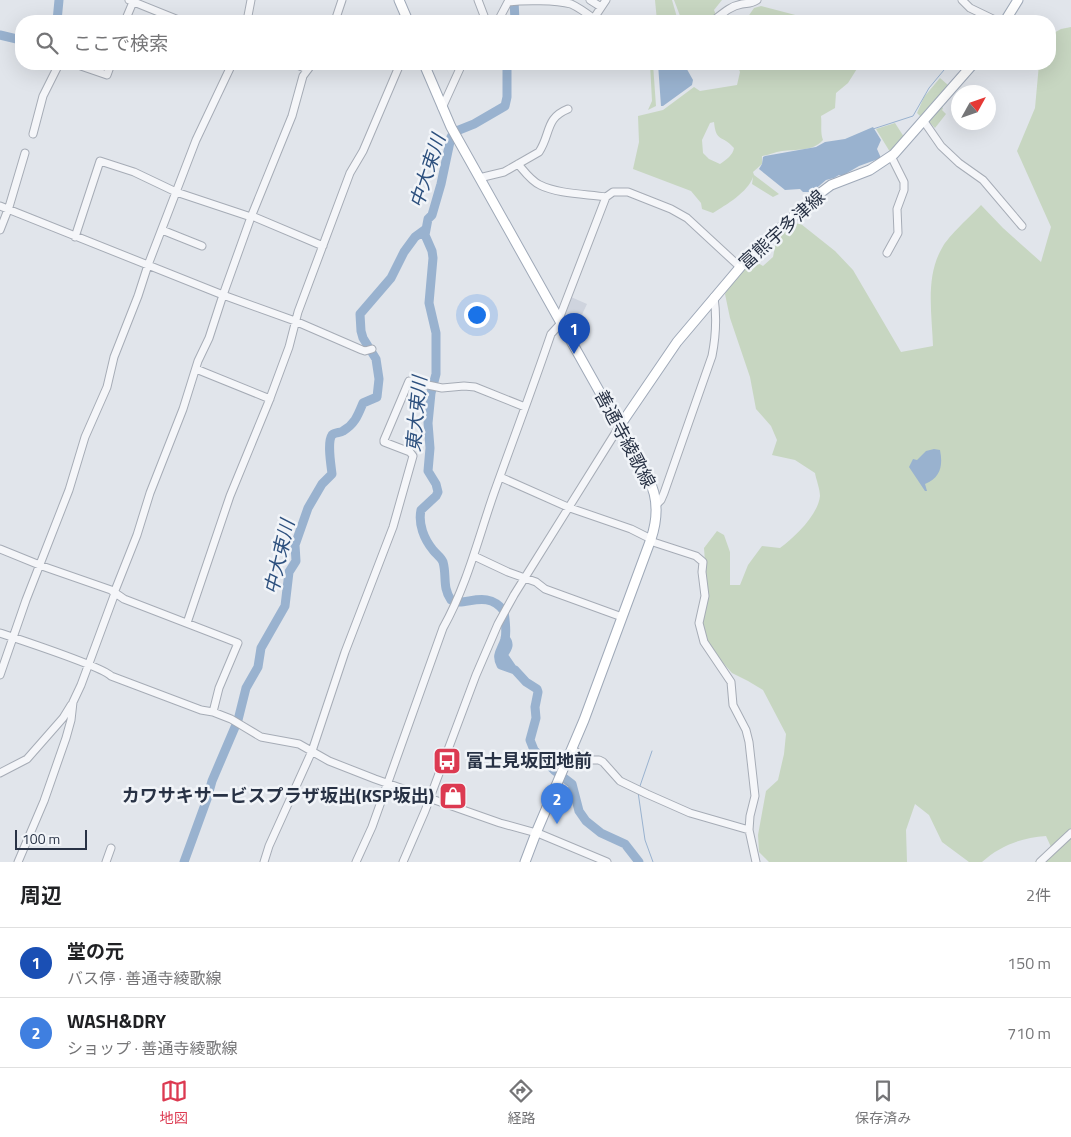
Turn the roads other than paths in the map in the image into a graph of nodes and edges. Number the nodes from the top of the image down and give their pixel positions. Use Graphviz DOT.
graph roads {
  1 [pos="251,0"];
  2 [pos="342,0"];
  3 [pos="399,0"];
  4 [pos="478,0"];
  5 [pos="552,0"];
  6 [pos="590,0"];
  7 [pos="606,0"];
  8 [pos="757,0"];
  9 [pos="962,0"];
  10 [pos="1018,0"];
  11 [pos="131,1"];
  12 [pos="515,1"];
  13 [pos="601,7"];
  14 [pos="127,15"];
  15 [pos="166,15"];
  16 [pos="248,15"];
  17 [pos="337,15"];
  18 [pos="405,15"];
  19 [pos="484,15"];
  20 [pos="501,15"];
  21 [pos="588,15"];
  22 [pos="598,15"];
  23 [pos="721,15"];
  24 [pos="985,15"];
  25 [pos="1009,15"];
  26 [pos="55,70"];
  27 [pos="91,70"];
  28 [pos="109,70"];
  29 [pos="229,70"];
  30 [pos="306,70"];
  31 [pos="397,70"];
  32 [pos="426,70"];
  33 [pos="459,70"];
  34 [pos="968,70"];
  35 [pos="442,108"];
  36 [pos="568,109"];
  37 [pos="923,120"];
  38 [pos="33,134"];
  39 [pos="25,153"];
  40 [pos="890,156"];
  41 [pos="518,164"];
  42 [pos="479,178"];
  43 [pos="176,192"];
  44 [pos="606,197"];
  45 [pos="0,206"];
  46 [pos="8,209"];
  47 [pos="253,216"];
  48 [pos="1022,226"];
  49 [pos="0,230"];
  50 [pos="162,230"];
  51 [pos="75,237"];
  52 [pos="202,246"];
  53 [pos="324,246"];
  54 [pos="887,253"];
  55 [pos="148,265"];
  56 [pos="740,267"];
  57 [pos="224,295"];
  58 [pos="714,297"];
  59 [pos="295,321"];
  60 [pos="560,321"];
  61 [pos="370,350"];
  62 [pos="197,369"];
  63 [pos="270,399"];
  64 [pos="525,407"];
  65 [pos="619,427"];
  66 [pos="500,477"];
  67 [pos="656,505"];
  68 [pos="570,508"];
  69 [pos="651,540"];
  70 [pos="0,549"];
  71 [pos="474,556"];
  72 [pos="40,565"];
  73 [pos="525,577"];
  74 [pos="115,593"];
  75 [pos="622,617"];
  76 [pos="187,623"];
  77 [pos="0,633"];
  78 [pos="13,638"];
  79 [pos="89,665"];
  80 [pos="0,675"];
  81 [pos="73,702"];
  82 [pos="214,712"];
  83 [pos="572,749"];
  84 [pos="312,751"];
  85 [pos="0,773"];
  86 [pos="387,784"];
  87 [pos="429,799"];
  88 [pos="749,830"];
  89 [pos="536,833"];
  90 [pos="1071,833"];
  91 [pos="111,848"];
  92 [pos="18,862"];
  93 [pos="106,862"];
  94 [pos="264,862"];
  95 [pos="356,862"];
  96 [pos="403,862"];
  97 [pos="525,862"];
  98 [pos="607,862"];
  99 [pos="756,862"];
  100 [pos="1040,862"];
  1 -- 16 [label="street"];
  2 -- 17 [label="street"];
  3 -- 18 [label="main road"];
  4 -- 19 [label="street"];
  5 -- 12 [label="street"];
  5 -- 21 [label="street"];
  6 -- 13 [label="street"];
  7 -- 13 [label="street"];
  8 -- 23 [label="street"];
  9 -- 24 [label="street"];
  10 -- 25 [label="main road"];
  11 -- 14 [label="street"];
  11 -- 15 [label="street"];
  12 -- 20 [label="street"];
  13 -- 22 [label="street"];
  26 -- 38 [label="street"];
  27 -- 28 [label="street"];
  29 -- 43 [label="street"];
  30 -- 47 [label="street"];
  31 -- 53 [label="street"];
  32 -- 35 [label="main road, 善通寺綾歌線"];
  33 -- 35 [label="street"];
  34 -- 37 [label="main road, 富熊宇多津線"];
  35 -- 42 [label="main road, 善通寺綾歌線"];
  36 -- 41 [label="street"];
  37 -- 40 [label="main road, 富熊宇多津線"];
  37 -- 48 [label="street"];
  39 -- 46 [label="street"];
  40 -- 54 [label="street"];
  40 -- 56 [label="main road, 富熊宇多津線"];
  41 -- 42 [label="street"];
  41 -- 44 [label="street"];
  42 -- 60 [label="main road, 善通寺綾歌線"];
  43 -- 47 [label="street"];
  43 -- 50 [label="street"];
  43 -- 51 [label="street"];
  44 -- 56 [label="street"];
  44 -- 60 [label="street"];
  45 -- 46 [label="street"];
  46 -- 49 [label="street"];
  46 -- 51 [label="street"];
  47 -- 53 [label="street"];
  47 -- 57 [label="street"];
  50 -- 52 [label="street"];
  50 -- 55 [label="street"];
  51 -- 55 [label="street"];
  53 -- 59 [label="street"];
  55 -- 57 [label="street"];
  55 -- 72 [label="street"];
  56 -- 58 [label="main road, 富熊宇多津線"];
  57 -- 59 [label="street"];
  57 -- 62 [label="street"];
  58 -- 65 [label="main road, 富熊宇多津線"];
  58 -- 67 [label="street"];
  59 -- 61 [label="street"];
  59 -- 63 [label="street"];
  60 -- 64 [label="street"];
  60 -- 65 [label="main road, 善通寺綾歌線"];
  62 -- 63 [label="street"];
  62 -- 74 [label="street"];
  63 -- 76 [label="street"];
  64 -- 66 [label="street"];
  64 -- 84 [label="street"];
  65 -- 67 [label="main road, 善通寺綾歌線"];
  65 -- 68 [label="street"];
  66 -- 68 [label="street"];
  66 -- 71 [label="street"];
  67 -- 69 [label="main road, 善通寺綾歌線"];
  68 -- 69 [label="street"];
  68 -- 73 [label="street"];
  69 -- 75 [label="main road, 善通寺綾歌線"];
  69 -- 88 [label="street"];
  70 -- 72 [label="street"];
  71 -- 73 [label="street"];
  71 -- 86 [label="street"];
  72 -- 74 [label="street"];
  72 -- 78 [label="street"];
  73 -- 75 [label="street"];
  73 -- 87 [label="street"];
  74 -- 76 [label="street"];
  74 -- 79 [label="street"];
  75 -- 83 [label="main road, 善通寺綾歌線"];
  76 -- 82 [label="street"];
  77 -- 78 [label="street"];
  78 -- 79 [label="street"];
  78 -- 80 [label="street"];
  79 -- 81 [label="street"];
  79 -- 82 [label="street"];
  81 -- 85 [label="street"];
  81 -- 92 [label="street"];
  82 -- 84 [label="street"];
  83 -- 88 [label="street"];
  83 -- 89 [label="main road, 善通寺綾歌線"];
  84 -- 86 [label="street"];
  84 -- 94 [label="street"];
  86 -- 87 [label="street"];
  86 -- 95 [label="street"];
  87 -- 89 [label="street"];
  87 -- 96 [label="street"];
  88 -- 99 [label="street"];
  89 -- 97 [label="main road, 善通寺綾歌線"];
  89 -- 98 [label="street"];
  90 -- 100 [label="street"];
  91 -- 93 [label="street"];
}
